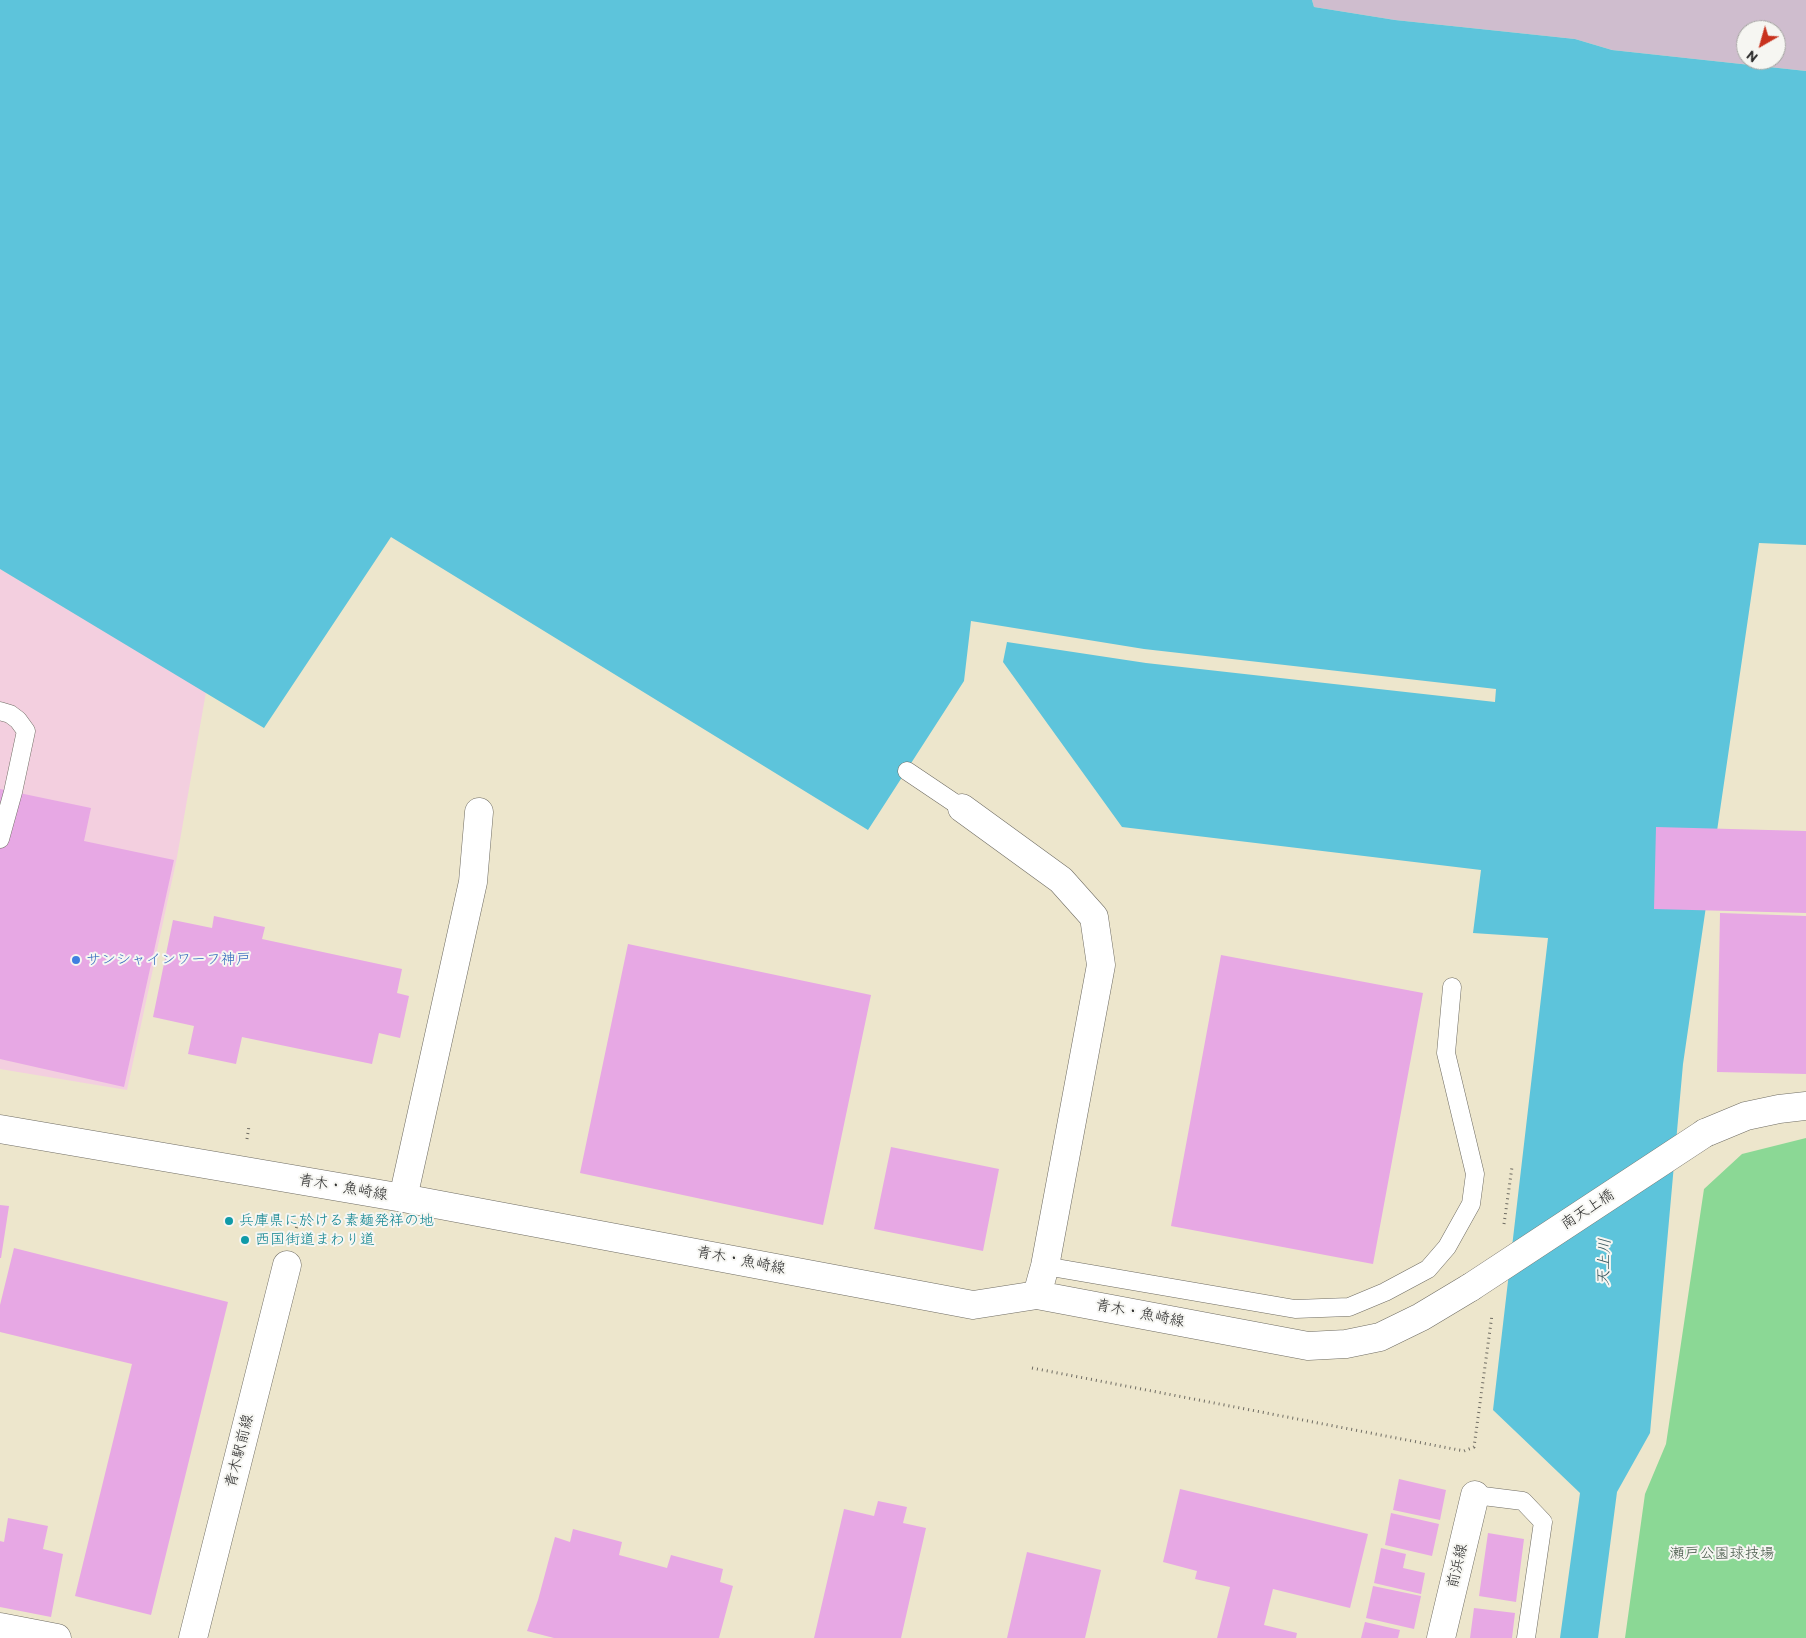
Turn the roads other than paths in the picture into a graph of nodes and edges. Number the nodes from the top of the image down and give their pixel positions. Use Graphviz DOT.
graph roads {
  1 [pos="0,711"];
  2 [pos="906,770"];
  3 [pos="962,808"];
  4 [pos="479,812"];
  5 [pos="0,839"];
  6 [pos="1452,987"];
  7 [pos="1806,1106"];
  8 [pos="0,1129"];
  9 [pos="403,1198"];
  10 [pos="287,1265"];
  11 [pos="1045,1266"];
  12 [pos="1470,1286"];
  13 [pos="1037,1295"];
  14 [pos="1475,1495"];
  15 [pos="0,1627"];
  16 [pos="57,1638"];
  17 [pos="193,1638"];
  18 [pos="1441,1638"];
  19 [pos="1526,1638"];
  1 -- 5 [label="lane"];
  2 -- 3 [label="lane"];
  3 -- 11 [label="street"];
  4 -- 9 [label="street"];
  6 -- 11 [label="lane"];
  7 -- 12 [label="street, 南天上橋, bridge"];
  8 -- 9 [label="street, 青木・魚崎線"];
  9 -- 13 [label="street, 青木・魚崎線"];
  10 -- 17 [label="street, 青木駅前線"];
  11 -- 13 [label="street"];
  12 -- 13 [label="street, 青木・魚崎線"];
  14 -- 18 [label="street, 前浜線"];
  14 -- 19 [label="lane"];
  15 -- 16 [label="street"];
}
